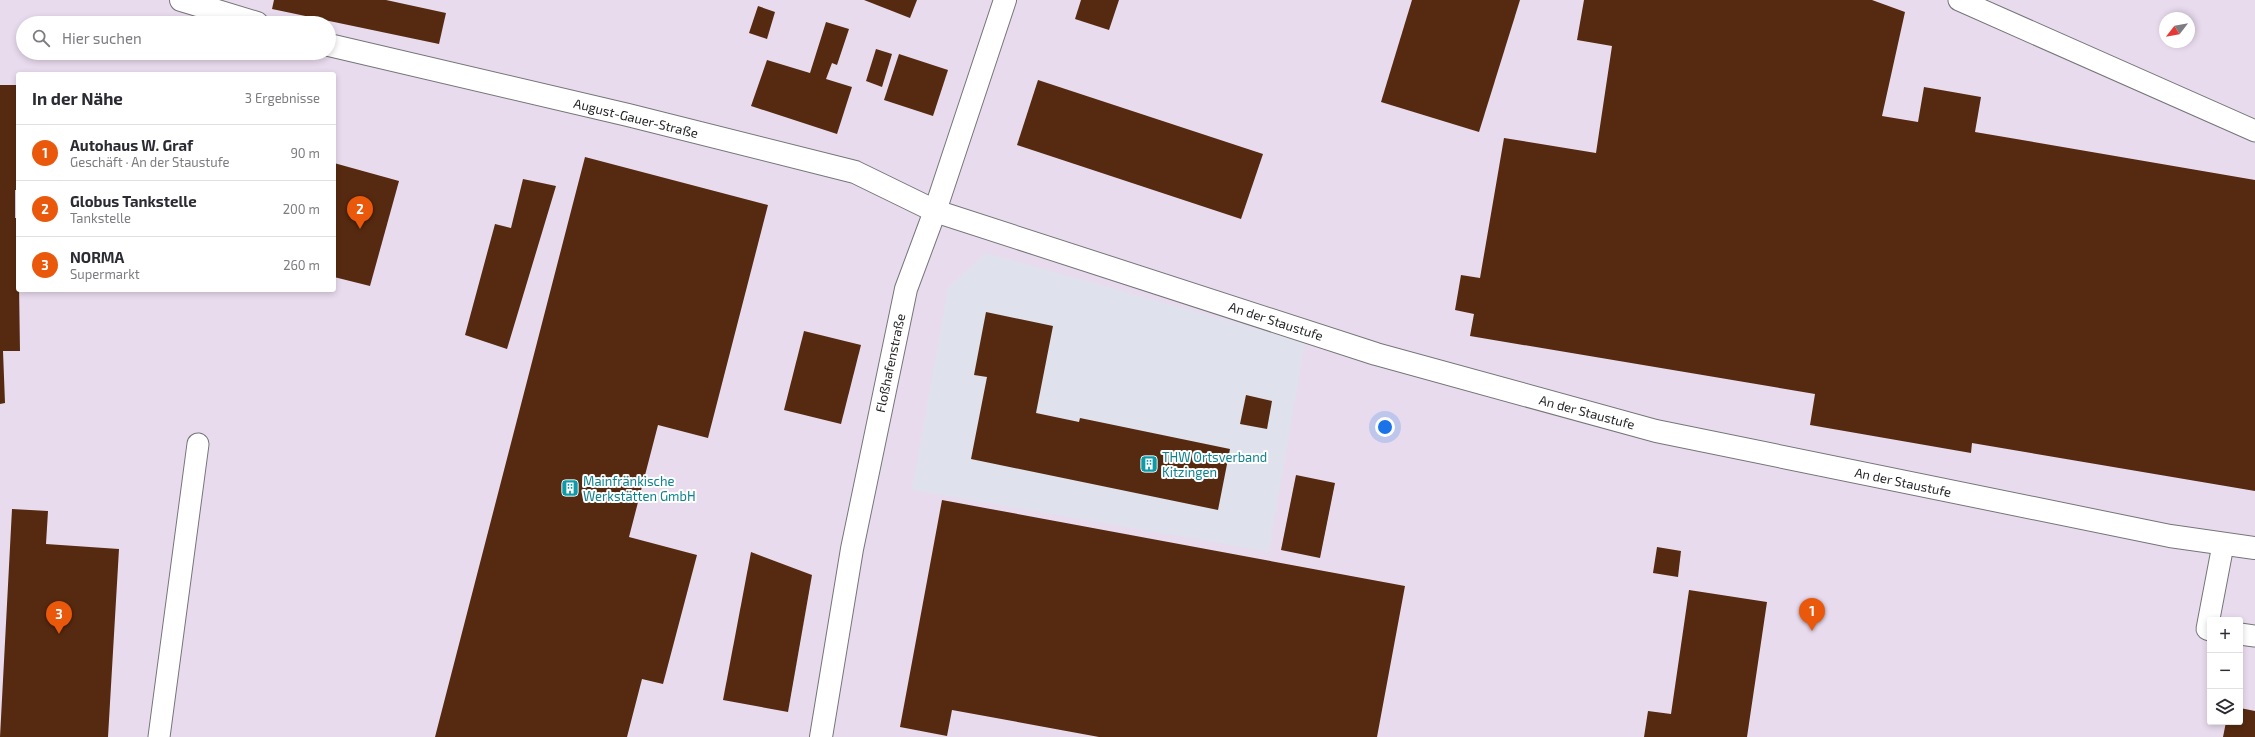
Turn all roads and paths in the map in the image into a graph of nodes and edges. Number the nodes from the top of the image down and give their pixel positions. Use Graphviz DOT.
graph roads {
  1 [pos="181,0"];
  2 [pos="1005,0"];
  3 [pos="1959,0"];
  4 [pos="234,16"];
  5 [pos="336,47"];
  6 [pos="2255,131"];
  7 [pos="935,210"];
  8 [pos="198,444"];
  9 [pos="2223,545"];
  10 [pos="2255,548"];
  11 [pos="2209,617"];
  12 [pos="2243,634"];
  13 [pos="2255,636"];
  14 [pos="160,737"];
  15 [pos="821,737"];
  1 -- 4 [label="street"];
  2 -- 7 [label="street, Floßhafenstraße"];
  3 -- 6 [label="lane"];
  5 -- 7 [label="street, August-Gauer-Straße"];
  7 -- 9 [label="street, An der Staustufe"];
  7 -- 15 [label="street, Floßhafenstraße"];
  8 -- 14 [label="lane"];
  9 -- 10 [label="street, An der Staustufe"];
  9 -- 11 [label="lane"];
  12 -- 13 [label="lane"];
}
